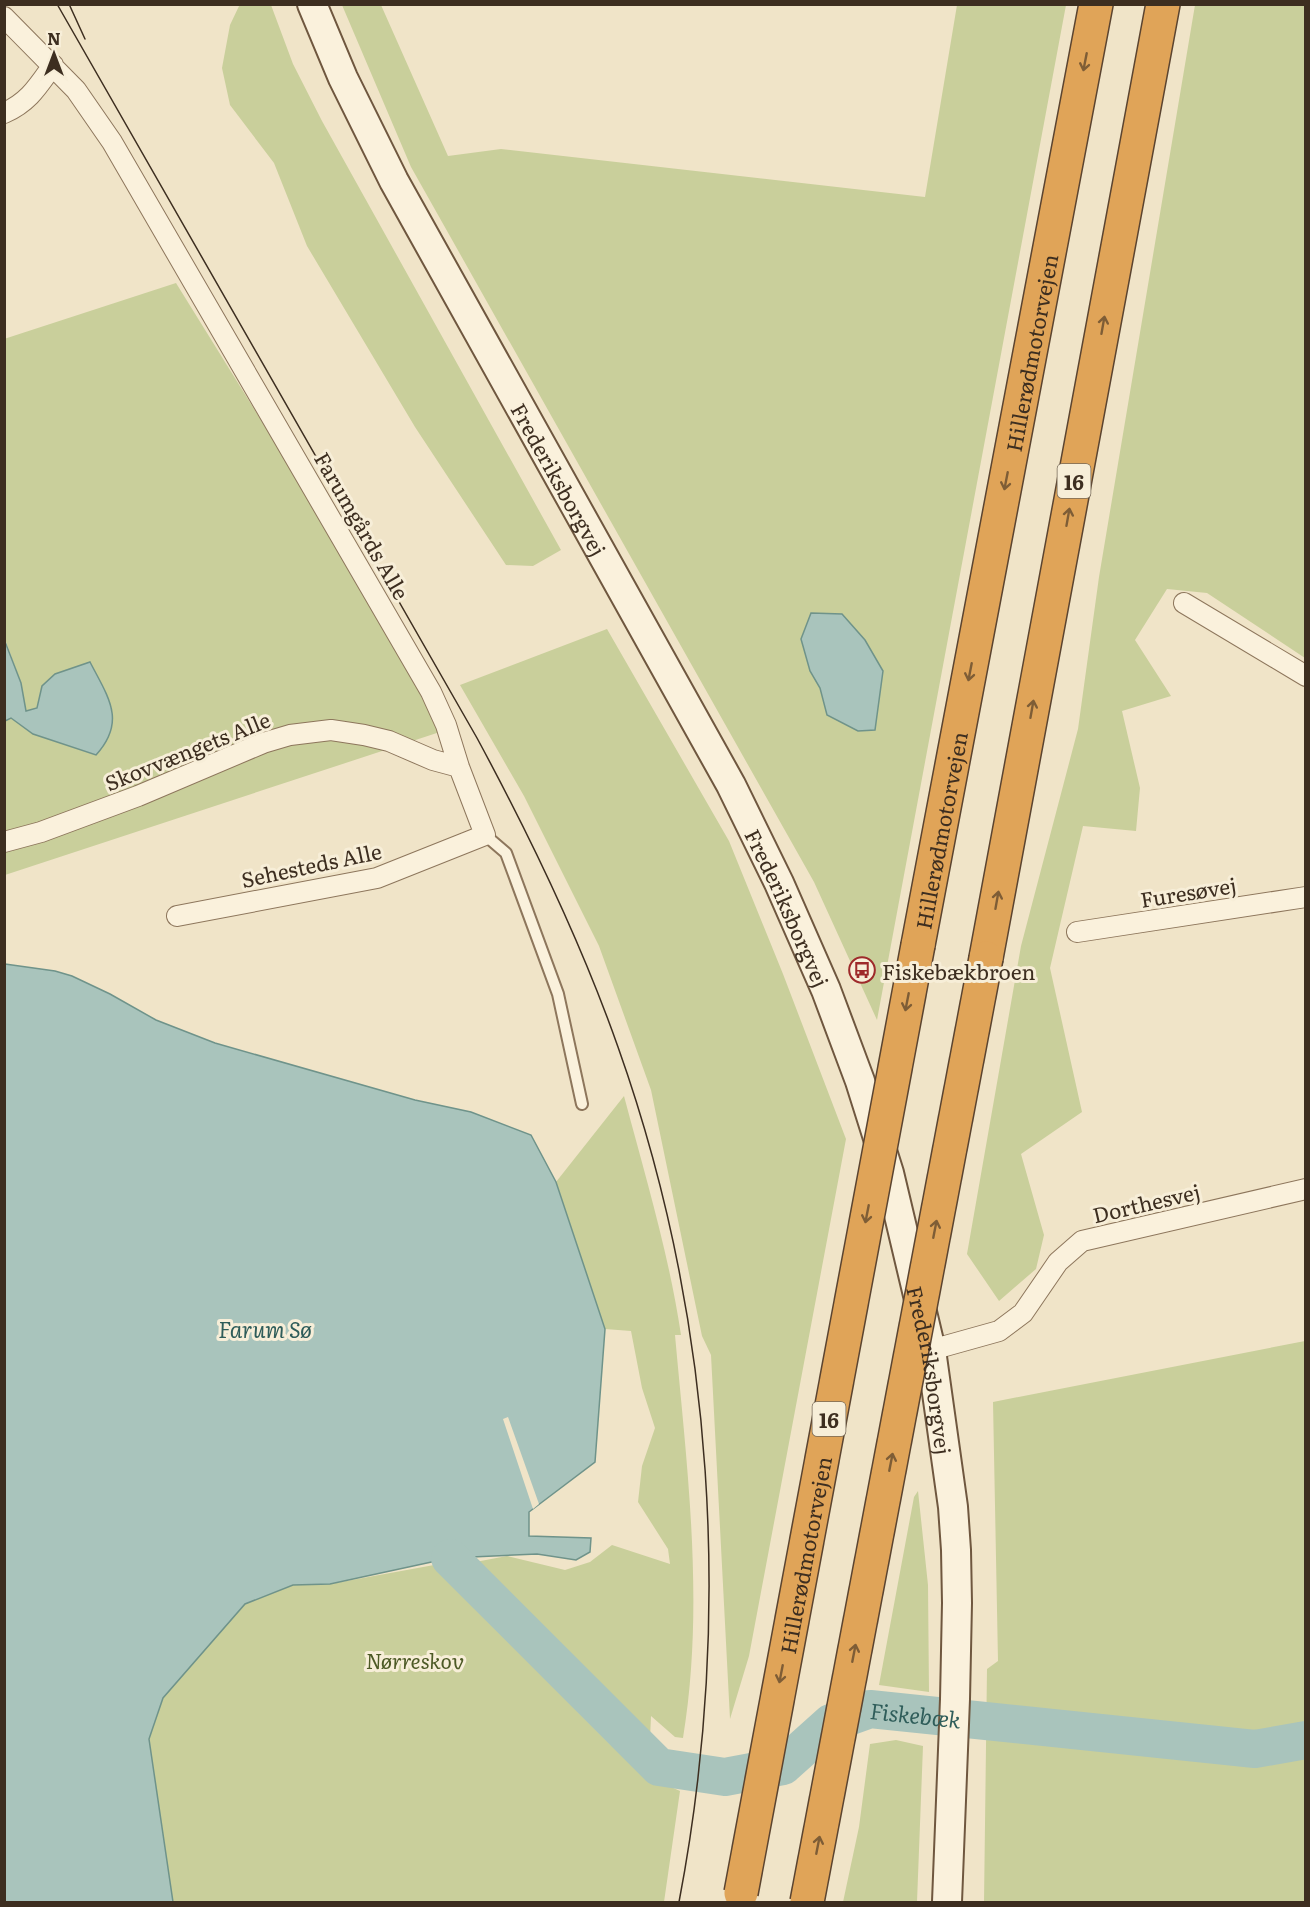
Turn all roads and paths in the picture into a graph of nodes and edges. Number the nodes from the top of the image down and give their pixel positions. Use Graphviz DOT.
graph roads {
  1 [pos="312,4"];
  2 [pos="1096,4"];
  3 [pos="1163,4"];
  4 [pos="4,17"];
  5 [pos="53,65"];
  6 [pos="4,113"];
  7 [pos="1184,603"];
  8 [pos="1305,676"];
  9 [pos="459,767"];
  10 [pos="486,835"];
  11 [pos="4,842"];
  12 [pos="1305,897"];
  13 [pos="177,915"];
  14 [pos="1077,932"];
  15 [pos="582,1104"];
  16 [pos="1305,1189"];
  17 [pos="931,1350"];
  18 [pos="740,1898"];
  19 [pos="807,1902"];
  20 [pos="947,1902"];
  1 -- 17 [label="street, Frederiksborgvej"];
  2 -- 18 [label="highway, Hillerødmotorvejen / 16, one-way, bridge"];
  19 -- 3 [label="highway, 16, one-way, bridge"];
  4 -- 5 [label="street, Farumgårds Alle"];
  5 -- 6 [label="street"];
  5 -- 9 [label="street, Farumgårds Alle"];
  7 -- 8 [label="street"];
  9 -- 10 [label="street, Farumgårds Alle"];
  9 -- 11 [label="street, Skovvængets Alle"];
  10 -- 13 [label="street, Sehesteds Alle"];
  10 -- 15 [label="lane, Farumgårds Alle"];
  12 -- 14 [label="street, Furesøvej"];
  16 -- 17 [label="street, Dorthesvej"];
  17 -- 20 [label="street, Frederiksborgvej"];
}
